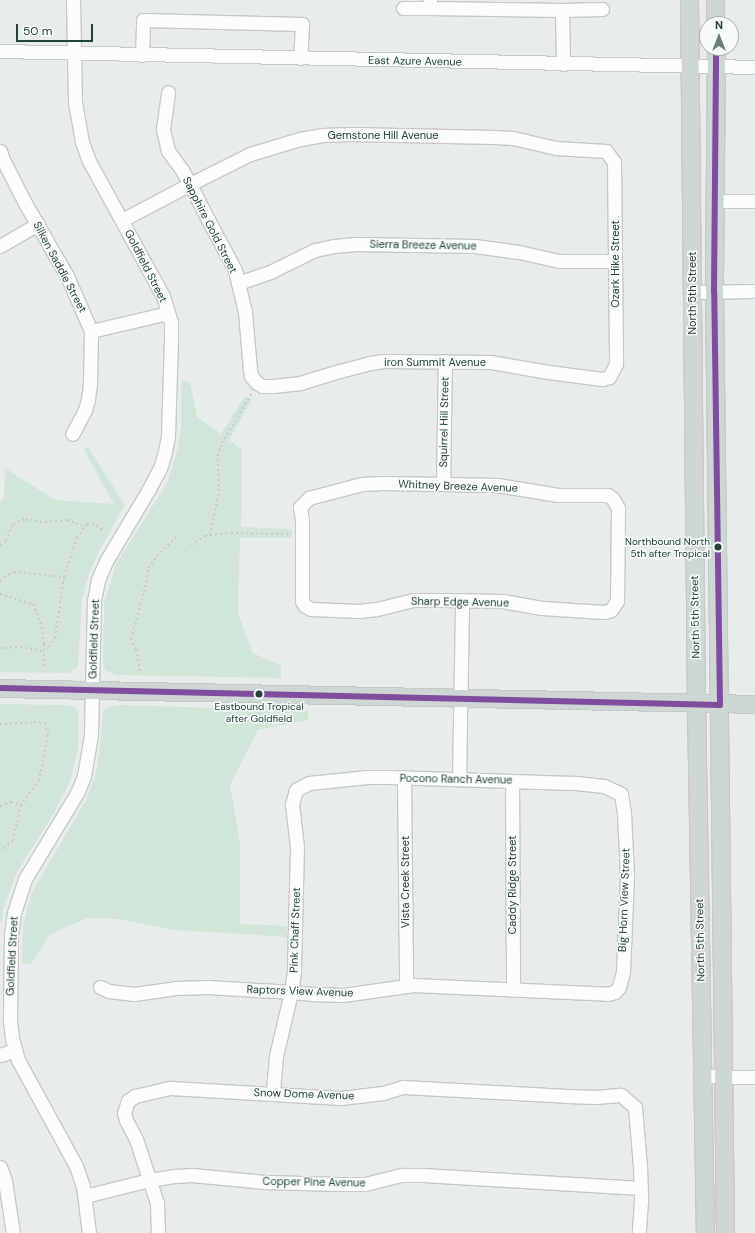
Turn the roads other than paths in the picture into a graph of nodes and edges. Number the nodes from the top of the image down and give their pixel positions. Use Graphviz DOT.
graph roads {
  1 [pos="73,0"];
  2 [pos="690,0"];
  3 [pos="715,0"];
  4 [pos="430,4"];
  5 [pos="498,4"];
  6 [pos="403,8"];
  7 [pos="602,9"];
  8 [pos="562,10"];
  9 [pos="715,16"];
  10 [pos="0,51"];
  11 [pos="74,53"];
  12 [pos="142,55"];
  13 [pos="716,56"];
  14 [pos="300,58"];
  15 [pos="563,64"];
  16 [pos="690,66"];
  17 [pos="716,66"];
  18 [pos="755,67"];
  19 [pos="168,92"];
  20 [pos="0,151"];
  21 [pos="609,156"];
  22 [pos="190,184"];
  23 [pos="714,200"];
  24 [pos="755,200"];
  25 [pos="122,220"];
  26 [pos="38,224"];
  27 [pos="0,246"];
  28 [pos="615,261"];
  29 [pos="238,283"];
  30 [pos="755,291"];
  31 [pos="692,292"];
  32 [pos="714,292"];
  33 [pos="168,313"];
  34 [pos="91,331"];
  35 [pos="445,361"];
  36 [pos="612,372"];
  37 [pos="257,383"];
  38 [pos="72,434"];
  39 [pos="443,484"];
  40 [pos="462,600"];
  41 [pos="305,606"];
  42 [pos="614,606"];
  43 [pos="0,688"];
  44 [pos="92,690"];
  45 [pos="459,699"];
  46 [pos="696,704"];
  47 [pos="755,704"];
  48 [pos="720,705"];
  49 [pos="404,778"];
  50 [pos="458,779"];
  51 [pos="512,781"];
  52 [pos="296,790"];
  53 [pos="616,791"];
  54 [pos="406,986"];
  55 [pos="100,987"];
  56 [pos="619,987"];
  57 [pos="513,990"];
  58 [pos="291,992"];
  59 [pos="15,1050"];
  60 [pos="0,1055"];
  61 [pos="702,1076"];
  62 [pos="722,1077"];
  63 [pos="755,1077"];
  64 [pos="273,1094"];
  65 [pos="0,1167"];
  66 [pos="150,1180"];
  67 [pos="641,1188"];
  68 [pos="85,1196"];
  69 [pos="13,1233"];
  70 [pos="89,1233"];
  71 [pos="158,1233"];
  72 [pos="639,1233"];
  73 [pos="705,1233"];
  74 [pos="725,1233"];
  1 -- 11 [label="street, Goldfield Street"];
  2 -- 16 [label="main road, North 5th Street"];
  3 -- 9 [label="main road"];
  4 -- 5 [label="street"];
  4 -- 6 [label="street"];
  5 -- 8 [label="street"];
  7 -- 8 [label="street"];
  8 -- 15 [label="street"];
  10 -- 11 [label="street, East Azure Avenue"];
  11 -- 12 [label="street, East Azure Avenue"];
  11 -- 25 [label="street, Goldfield Street"];
  12 -- 14 [label="street, East Azure Avenue"];
  12 -- 14 [label="street"];
  13 -- 17 [label="main road, North 5th Street"];
  14 -- 15 [label="street, East Azure Avenue"];
  15 -- 16 [label="street, East Azure Avenue"];
  16 -- 17 [label="street, East Azure Avenue"];
  16 -- 31 [label="main road, North 5th Street"];
  17 -- 18 [label="street, East Azure Avenue"];
  17 -- 23 [label="main road, North 5th Street"];
  19 -- 22 [label="street, Sapphire Gold Street"];
  20 -- 26 [label="street, Silken Saddle Street"];
  21 -- 22 [label="street, Gemstone Hill Avenue"];
  21 -- 28 [label="street, Ozark Hike Street"];
  22 -- 25 [label="street, Gemstone Hill Avenue"];
  22 -- 29 [label="street, Sapphire Gold Street"];
  23 -- 24 [label="street"];
  23 -- 32 [label="main road, North 5th Street"];
  25 -- 33 [label="street, Goldfield Street"];
  26 -- 27 [label="street"];
  26 -- 34 [label="street, Silken Saddle Street"];
  28 -- 29 [label="street, Sierra Breeze Avenue"];
  28 -- 36 [label="street, Ozark Hike Street"];
  29 -- 37 [label="street, Sapphire Gold Street"];
  30 -- 32 [label="street"];
  31 -- 32 [label="street"];
  31 -- 46 [label="main road, North 5th Street"];
  32 -- 48 [label="main road, North 5th Street"];
  33 -- 34 [label="street"];
  33 -- 44 [label="street, Goldfield Street"];
  34 -- 38 [label="street, Silken Saddle Street"];
  35 -- 36 [label="street, iron Summit Avenue"];
  35 -- 37 [label="street, iron Summit Avenue"];
  35 -- 39 [label="street, Squirrel Hill Street"];
  39 -- 41 [label="street, Whitney Breeze Avenue"];
  39 -- 42 [label="street, Whitney Breeze Avenue"];
  40 -- 41 [label="street, Sharp Edge Avenue"];
  40 -- 42 [label="street, Sharp Edge Avenue"];
  40 -- 45 [label="street"];
  43 -- 44 [label="main road"];
  44 -- 45 [label="main road"];
  44 -- 59 [label="street, Goldfield Street"];
  45 -- 46 [label="main road"];
  45 -- 50 [label="street"];
  46 -- 48 [label="main road"];
  46 -- 61 [label="main road, North 5th Street"];
  47 -- 48 [label="main road"];
  48 -- 62 [label="main road, North 5th Street"];
  49 -- 50 [label="street, Pocono Ranch Avenue"];
  49 -- 52 [label="street, Pocono Ranch Avenue"];
  49 -- 54 [label="street, Vista Creek Street"];
  50 -- 51 [label="street, Pocono Ranch Avenue"];
  51 -- 53 [label="street, Pocono Ranch Avenue"];
  51 -- 57 [label="street, Caddy Ridge Street"];
  52 -- 58 [label="street, Pink Chaff Street"];
  53 -- 56 [label="street, Big Horn View Street"];
  54 -- 57 [label="street, Raptors View Avenue"];
  54 -- 58 [label="street, Raptors View Avenue"];
  55 -- 58 [label="street, Raptors View Avenue"];
  56 -- 57 [label="street, Raptors View Avenue"];
  58 -- 64 [label="street, Pink Chaff Street"];
  59 -- 60 [label="street"];
  59 -- 68 [label="street, Goldfield Street"];
  61 -- 62 [label="street"];
  61 -- 73 [label="main road, North 5th Street"];
  62 -- 63 [label="street"];
  62 -- 74 [label="main road, North 5th Street"];
  64 -- 66 [label="street, Snow Dome Avenue"];
  64 -- 67 [label="street, Snow Dome Avenue"];
  65 -- 69 [label="street"];
  66 -- 67 [label="street, Copper Pine Avenue"];
  66 -- 68 [label="street, Copper Pine Avenue"];
  66 -- 71 [label="street"];
  67 -- 72 [label="street"];
  68 -- 70 [label="street, Goldfield Street"];
}
